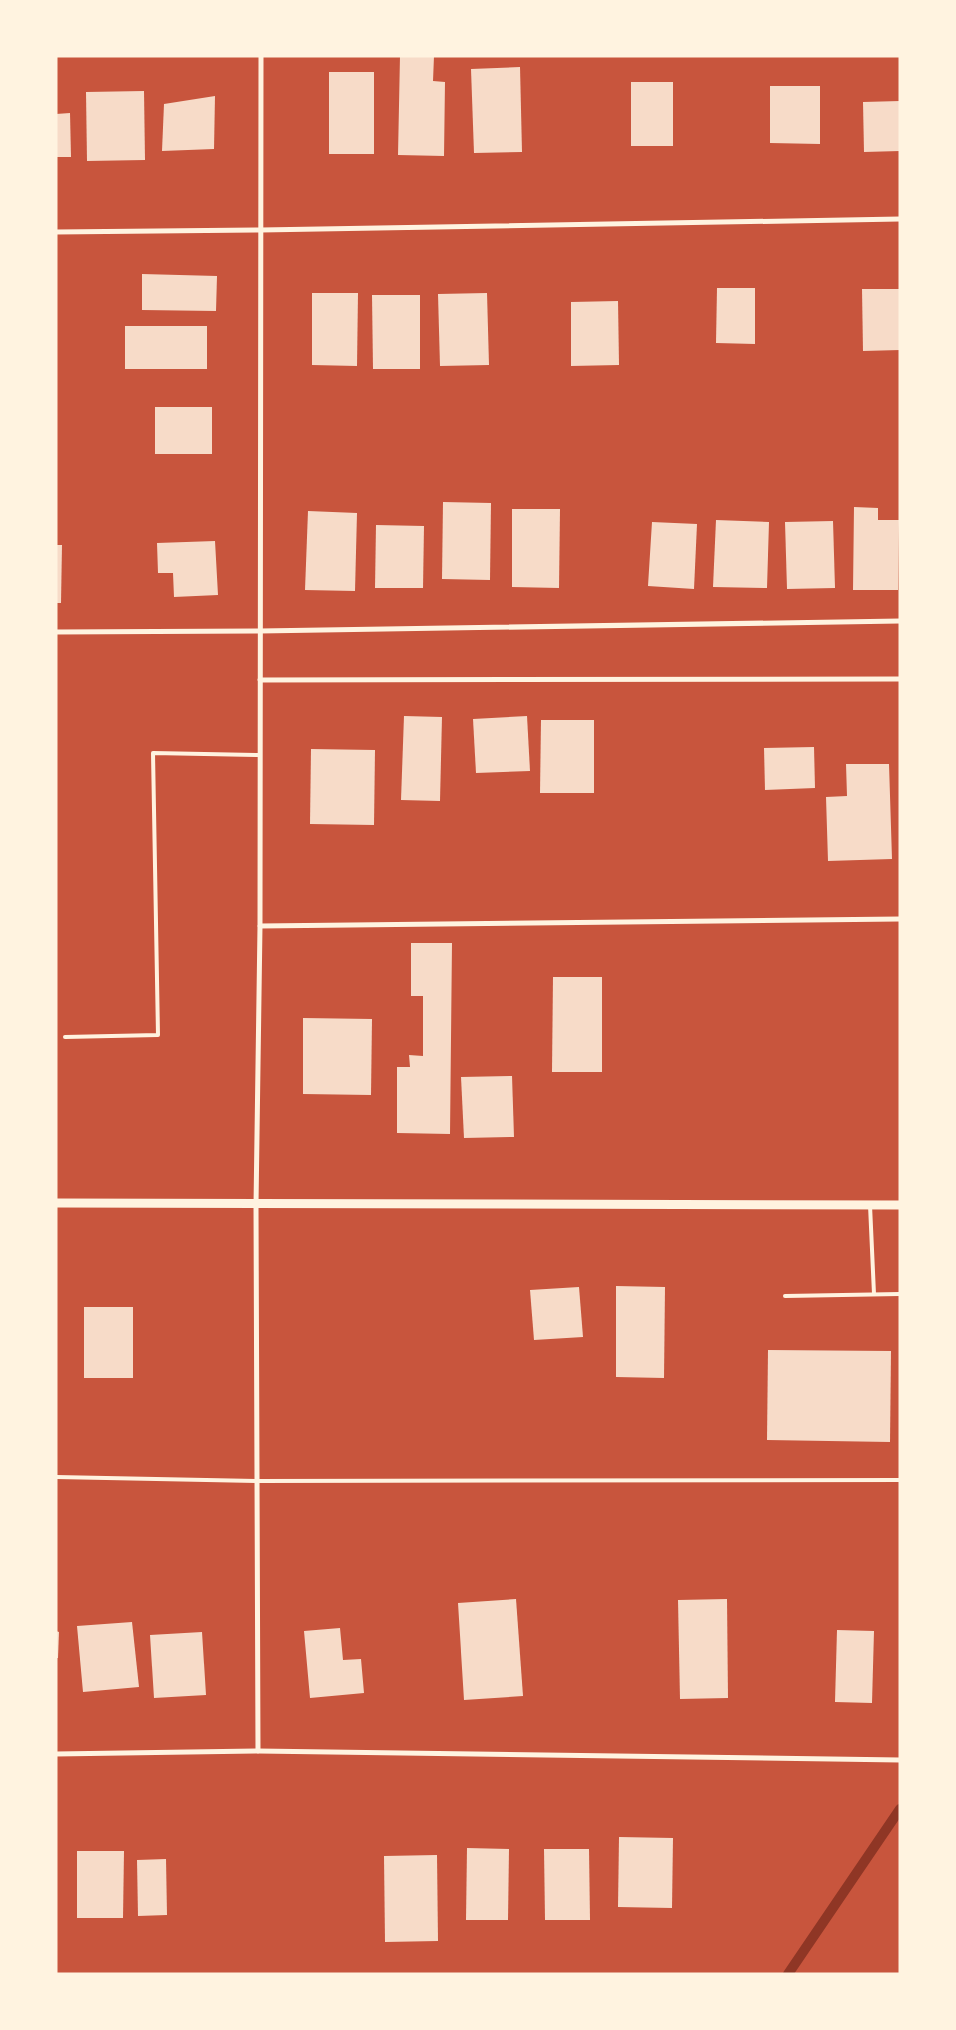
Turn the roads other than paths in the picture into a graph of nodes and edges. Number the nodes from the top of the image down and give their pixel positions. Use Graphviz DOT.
graph roads {
  1 [pos="261,56"];
  2 [pos="900,219"];
  3 [pos="261,230"];
  4 [pos="56,232"];
  5 [pos="900,621"];
  6 [pos="260,631"];
  7 [pos="56,632"];
  8 [pos="900,679"];
  9 [pos="260,680"];
  10 [pos="260,755"];
  11 [pos="900,919"];
  12 [pos="260,926"];
  13 [pos="65,1037"];
  14 [pos="56,1203"];
  15 [pos="256,1205"];
  16 [pos="870,1205"];
  17 [pos="900,1205"];
  18 [pos="874,1294"];
  19 [pos="900,1294"];
  20 [pos="785,1296"];
  21 [pos="56,1477"];
  22 [pos="900,1480"];
  23 [pos="258,1481"];
  24 [pos="258,1750"];
  25 [pos="56,1754"];
  26 [pos="900,1760"];
  1 -- 3 [label="street"];
  2 -- 3 [label="street"];
  3 -- 4 [label="street"];
  3 -- 6 [label="street"];
  5 -- 6 [label="street"];
  6 -- 7 [label="street"];
  6 -- 9 [label="street"];
  8 -- 9 [label="street"];
  9 -- 10 [label="street"];
  10 -- 12 [label="street"];
  10 -- 13 [label="lane"];
  11 -- 12 [label="street"];
  12 -- 15 [label="street"];
  14 -- 15 [label="street"];
  15 -- 16 [label="street"];
  15 -- 23 [label="street"];
  16 -- 17 [label="street"];
  16 -- 18 [label="lane"];
  18 -- 19 [label="lane"];
  18 -- 20 [label="lane"];
  21 -- 23 [label="lane"];
  22 -- 23 [label="lane"];
  23 -- 24 [label="street"];
  24 -- 25 [label="street"];
  24 -- 26 [label="street"];
}
